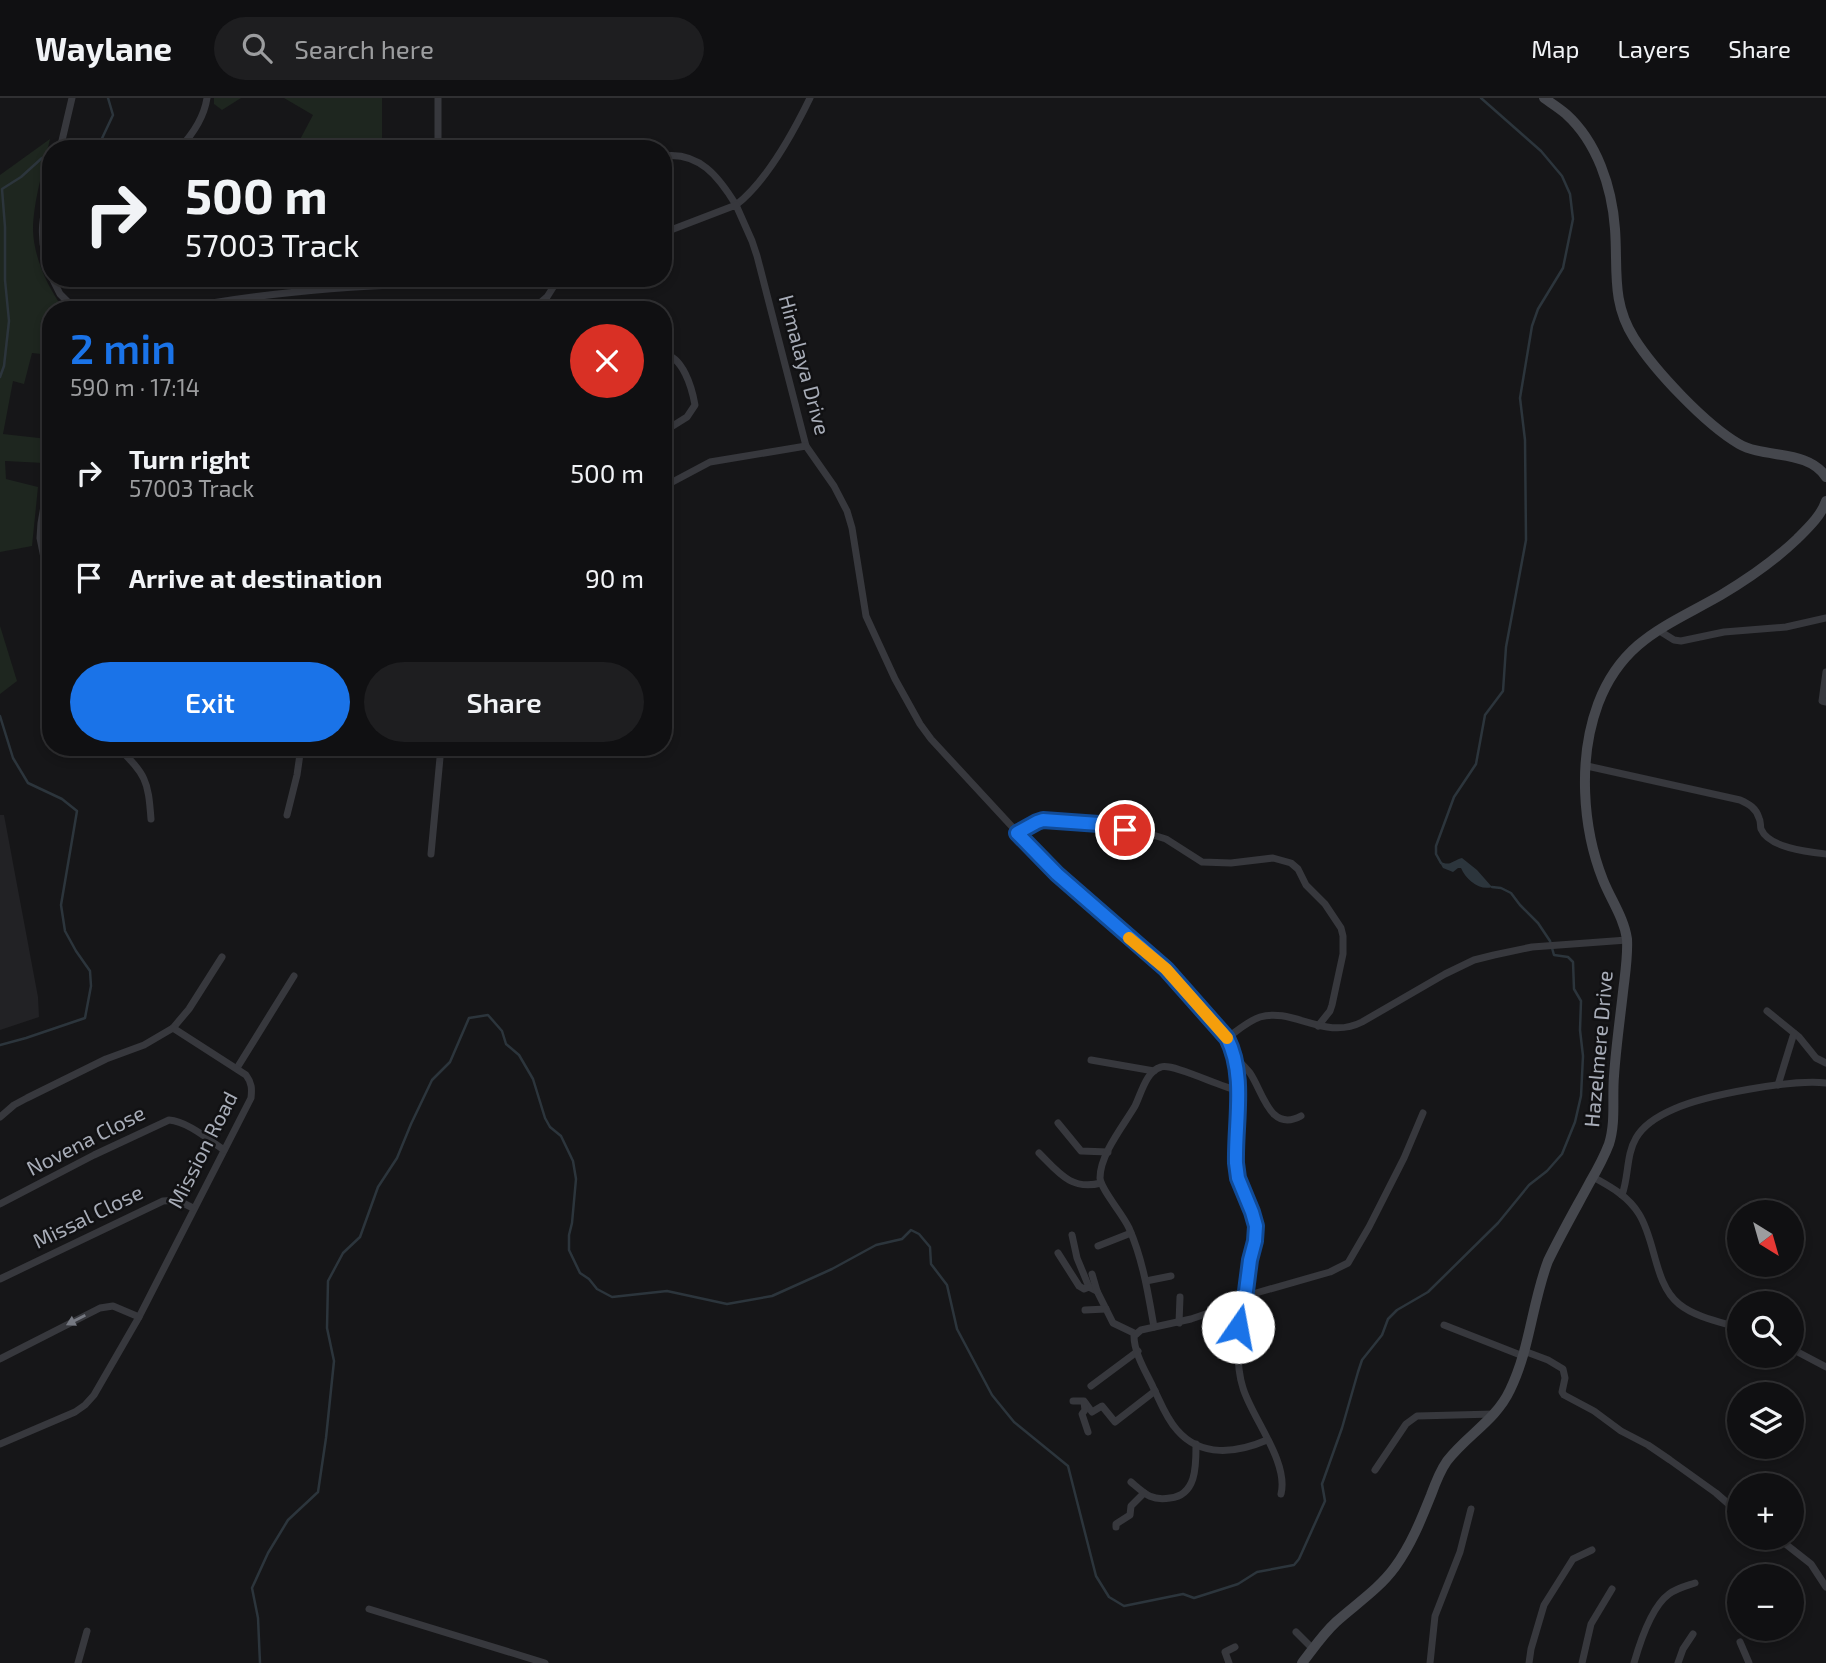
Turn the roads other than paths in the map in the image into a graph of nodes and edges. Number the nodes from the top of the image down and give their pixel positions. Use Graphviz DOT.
graph roads {
  1 [pos="72,98"];
  2 [pos="207,98"];
  3 [pos="438,98"];
  4 [pos="810,98"];
  5 [pos="1544,98"];
  6 [pos="62,140"];
  7 [pos="186,140"];
  8 [pos="438,140"];
  9 [pos="672,156"];
  10 [pos="736,205"];
  11 [pos="42,219"];
  12 [pos="672,230"];
  13 [pos="42,240"];
  14 [pos="56,287"];
  15 [pos="361,287"];
  16 [pos="553,287"];
  17 [pos="67,301"];
  18 [pos="223,301"];
  19 [pos="542,301"];
  20 [pos="672,356"];
  21 [pos="672,426"];
  22 [pos="806,446"];
  23 [pos="1824,473"];
  24 [pos="672,482"];
  25 [pos="1826,501"];
  26 [pos="42,517"];
  27 [pos="42,548"];
  28 [pos="1826,618"];
  29 [pos="1658,630"];
  30 [pos="1826,672"];
  31 [pos="1826,702"];
  32 [pos="126,756"];
  33 [pos="300,756"];
  34 [pos="440,756"];
  35 [pos="1587,766"];
  36 [pos="287,815"];
  37 [pos="151,819"];
  38 [pos="1017,833"];
  39 [pos="431,854"];
  40 [pos="1826,854"];
  41 [pos="1627,940"];
  42 [pos="222,957"];
  43 [pos="294,976"];
  44 [pos="1767,1011"];
  45 [pos="1318,1026"];
  46 [pos="173,1028"];
  47 [pos="1794,1033"];
  48 [pos="1227,1038"];
  49 [pos="1235,1056"];
  50 [pos="1091,1060"];
  51 [pos="1826,1063"];
  52 [pos="237,1068"];
  53 [pos="1154,1071"];
  54 [pos="1826,1083"];
  55 [pos="1779,1085"];
  56 [pos="1237,1090"];
  57 [pos="1423,1113"];
  58 [pos="1301,1116"];
  59 [pos="0,1117"];
  60 [pos="1058,1123"];
  61 [pos="224,1150"];
  62 [pos="1108,1152"];
  63 [pos="1039,1153"];
  64 [pos="1593,1177"];
  65 [pos="1101,1183"];
  66 [pos="1622,1195"];
  67 [pos="0,1204"];
  68 [pos="193,1208"];
  69 [pos="1131,1233"];
  70 [pos="1073,1235"];
  71 [pos="1098,1246"];
  72 [pos="1058,1253"];
  73 [pos="1092,1275"];
  74 [pos="1171,1276"];
  75 [pos="0,1279"];
  76 [pos="1146,1281"];
  77 [pos="1093,1289"];
  78 [pos="1180,1297"];
  79 [pos="1242,1300"];
  80 [pos="1106,1308"];
  81 [pos="1085,1310"];
  82 [pos="139,1317"];
  83 [pos="1179,1323"];
  84 [pos="1727,1324"];
  85 [pos="1444,1325"];
  86 [pos="1154,1327"];
  87 [pos="1136,1334"];
  88 [pos="1138,1351"];
  89 [pos="1524,1354"];
  90 [pos="1804,1355"];
  91 [pos="0,1359"];
  92 [pos="1826,1367"];
  93 [pos="1091,1386"];
  94 [pos="1155,1391"];
  95 [pos="1073,1401"];
  96 [pos="1084,1401"];
  97 [pos="1495,1414"];
  98 [pos="1088,1432"];
  99 [pos="1267,1440"];
  100 [pos="0,1444"];
  101 [pos="1196,1444"];
  102 [pos="1375,1470"];
  103 [pos="1131,1482"];
  104 [pos="1144,1493"];
  105 [pos="1281,1494"];
  106 [pos="1727,1503"];
  107 [pos="1471,1509"];
  108 [pos="1116,1527"];
  109 [pos="1592,1550"];
  110 [pos="1793,1550"];
  111 [pos="1695,1583"];
  112 [pos="1826,1587"];
  113 [pos="1612,1589"];
  114 [pos="369,1609"];
  115 [pos="87,1631"];
  116 [pos="1296,1632"];
  117 [pos="1693,1634"];
  118 [pos="1740,1642"];
  119 [pos="1235,1647"];
  120 [pos="1313,1649"];
  121 [pos="78,1663"];
  122 [pos="545,1663"];
  123 [pos="1229,1663"];
  124 [pos="1302,1663"];
  125 [pos="1430,1663"];
  126 [pos="1530,1663"];
  127 [pos="1582,1663"];
  128 [pos="1634,1663"];
  129 [pos="1678,1663"];
  130 [pos="1749,1663"];
  1 -- 6 [label="street"];
  2 -- 7 [label="street"];
  3 -- 8 [label="street"];
  4 -- 10 [label="street"];
  5 -- 23 [label="street"];
  9 -- 10 [label="street, Himalaya Drive"];
  10 -- 12 [label="street"];
  10 -- 22 [label="street, Himalaya Drive"];
  11 -- 13 [label="street"];
  14 -- 17 [label="street"];
  15 -- 18 [label="street"];
  16 -- 19 [label="street"];
  20 -- 21 [label="street"];
  22 -- 24 [label="street"];
  22 -- 38 [label="street, Himalaya Drive"];
  25 -- 29 [label="street, Hazelmere Drive"];
  26 -- 27 [label="street"];
  28 -- 29 [label="street"];
  29 -- 35 [label="street, Hazelmere Drive"];
  30 -- 31 [label="street"];
  32 -- 37 [label="street"];
  33 -- 36 [label="street"];
  34 -- 39 [label="street"];
  35 -- 40 [label="street"];
  35 -- 41 [label="street, Hazelmere Drive"];
  38 -- 45 [label="street"];
  38 -- 48 [label="street, Himalaya Drive"];
  41 -- 45 [label="street"];
  41 -- 64 [label="street, Hazelmere Drive"];
  42 -- 46 [label="street"];
  43 -- 52 [label="street"];
  44 -- 47 [label="street"];
  45 -- 48 [label="street"];
  46 -- 52 [label="street, Mission Road"];
  46 -- 59 [label="street"];
  47 -- 51 [label="street"];
  47 -- 55 [label="street"];
  48 -- 49 [label="street, Himalaya Drive"];
  49 -- 56 [label="street, Himalaya Drive"];
  49 -- 58 [label="street"];
  50 -- 53 [label="street"];
  52 -- 61 [label="street, Mission Road"];
  53 -- 56 [label="street"];
  53 -- 62 [label="street"];
  54 -- 55 [label="street"];
  55 -- 66 [label="street"];
  56 -- 79 [label="street, Himalaya Drive"];
  57 -- 79 [label="street"];
  60 -- 62 [label="street"];
  61 -- 67 [label="street, Novena Close"];
  61 -- 68 [label="street, Mission Road"];
  62 -- 65 [label="street"];
  63 -- 65 [label="street"];
  64 -- 66 [label="street"];
  64 -- 89 [label="street, Hazelmere Drive"];
  65 -- 69 [label="street"];
  66 -- 84 [label="street"];
  68 -- 75 [label="street, Missal Close"];
  68 -- 82 [label="street, Mission Road"];
  69 -- 71 [label="street"];
  69 -- 76 [label="street"];
  70 -- 77 [label="street"];
  72 -- 77 [label="street"];
  73 -- 77 [label="street"];
  74 -- 76 [label="street"];
  76 -- 86 [label="street"];
  77 -- 80 [label="street"];
  78 -- 83 [label="street"];
  79 -- 83 [label="street"];
  79 -- 99 [label="street, Himalaya Drive"];
  80 -- 81 [label="street"];
  80 -- 87 [label="street"];
  82 -- 91 [label="street, one-way"];
  82 -- 100 [label="street, Mission Road"];
  83 -- 86 [label="street"];
  85 -- 89 [label="street"];
  86 -- 87 [label="street"];
  87 -- 88 [label="street"];
  88 -- 93 [label="street"];
  88 -- 94 [label="street"];
  89 -- 97 [label="street, Hazelmere Drive"];
  89 -- 106 [label="street"];
  90 -- 92 [label="street"];
  94 -- 96 [label="street"];
  94 -- 101 [label="street"];
  95 -- 96 [label="street"];
  96 -- 98 [label="street"];
  97 -- 102 [label="street"];
  97 -- 120 [label="street, Hazelmere Drive"];
  99 -- 101 [label="street"];
  99 -- 105 [label="street, Himalaya Drive"];
  101 -- 104 [label="street"];
  103 -- 104 [label="street"];
  104 -- 108 [label="street"];
  107 -- 125 [label="street"];
  109 -- 126 [label="street"];
  110 -- 112 [label="street"];
  111 -- 128 [label="street"];
  113 -- 127 [label="street"];
  114 -- 122 [label="street"];
  115 -- 121 [label="street"];
  116 -- 120 [label="street"];
  117 -- 129 [label="street"];
  118 -- 130 [label="street"];
  119 -- 123 [label="street"];
  120 -- 124 [label="street, Hazelmere Drive"];
}
